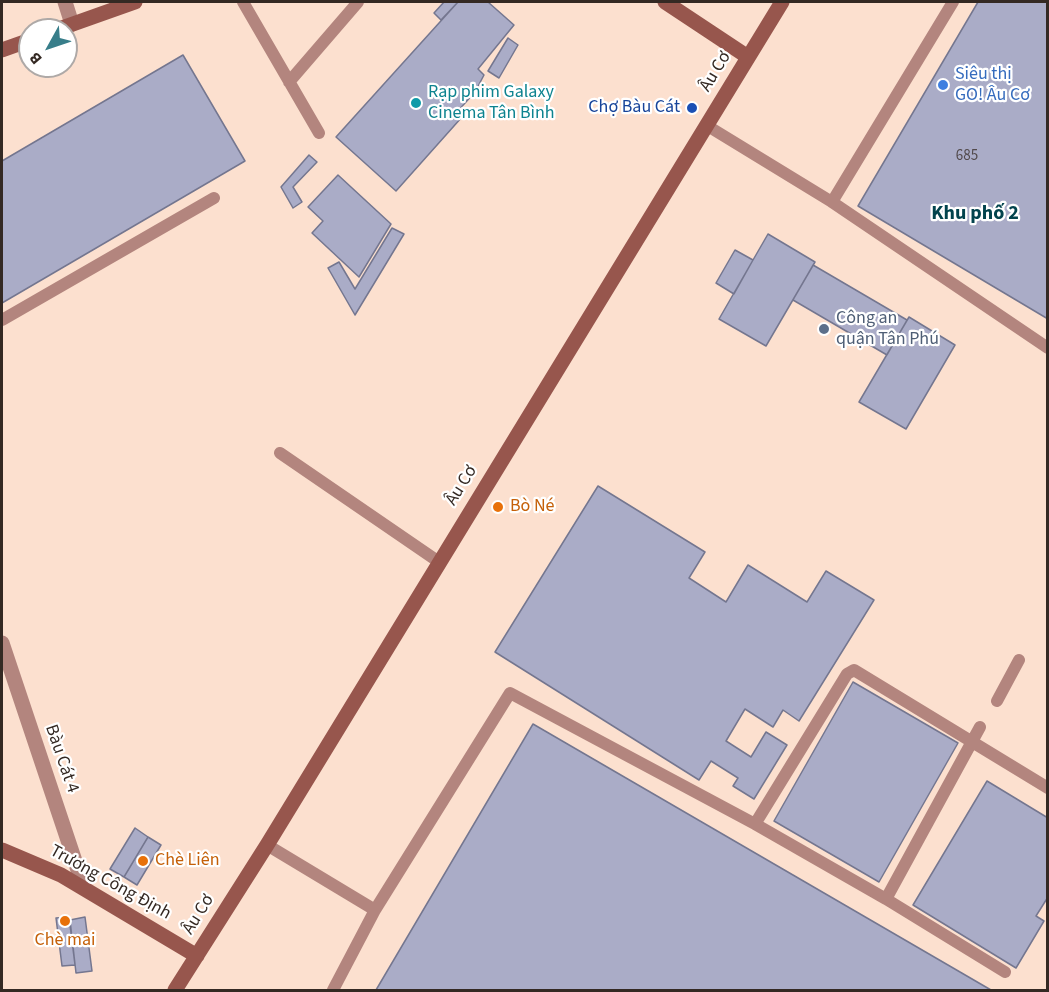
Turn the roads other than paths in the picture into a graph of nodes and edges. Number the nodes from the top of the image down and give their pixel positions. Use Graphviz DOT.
graph roads {
  1 [pos="65,2"];
  2 [pos="135,2"];
  3 [pos="243,2"];
  4 [pos="358,2"];
  5 [pos="665,2"];
  6 [pos="782,2"];
  7 [pos="952,2"];
  8 [pos="70,18"];
  9 [pos="78,22"];
  10 [pos="18,44"];
  11 [pos="2,50"];
  12 [pos="748,57"];
  13 [pos="289,82"];
  14 [pos="706,124"];
  15 [pos="319,133"];
  16 [pos="214,198"];
  17 [pos="832,202"];
  18 [pos="2,320"];
  19 [pos="1047,348"];
  20 [pos="280,453"];
  21 [pos="439,562"];
  22 [pos="2,643"];
  23 [pos="1019,660"];
  24 [pos="997,701"];
  25 [pos="980,727"];
  26 [pos="972,742"];
  27 [pos="1047,788"];
  28 [pos="755,824"];
  29 [pos="267,845"];
  30 [pos="2,850"];
  31 [pos="84,888"];
  32 [pos="886,899"];
  33 [pos="375,910"];
  34 [pos="196,956"];
  35 [pos="1005,972"];
  36 [pos="175,990"];
  37 [pos="333,990"];
  1 -- 8 [label="street"];
  2 -- 9 [label="main road"];
  3 -- 13 [label="lane"];
  4 -- 13 [label="lane"];
  5 -- 12 [label="main road"];
  6 -- 12 [label="main road, Âu Cơ"];
  7 -- 17 [label="lane"];
  10 -- 11 [label="main road"];
  12 -- 14 [label="main road, Âu Cơ"];
  13 -- 15 [label="lane"];
  14 -- 17 [label="lane"];
  14 -- 21 [label="main road, Âu Cơ"];
  16 -- 18 [label="lane"];
  17 -- 19 [label="lane"];
  20 -- 21 [label="lane"];
  21 -- 29 [label="main road, Âu Cơ"];
  22 -- 31 [label="street, Bàu Cát 4"];
  23 -- 24 [label="lane"];
  25 -- 26 [label="lane"];
  26 -- 27 [label="lane"];
  26 -- 28 [label="lane"];
  26 -- 32 [label="lane"];
  28 -- 32 [label="lane"];
  28 -- 33 [label="lane"];
  29 -- 33 [label="lane"];
  29 -- 34 [label="main road, Âu Cơ"];
  30 -- 31 [label="main road, Trương Công Định"];
  31 -- 34 [label="main road, Trương Công Định"];
  32 -- 35 [label="lane"];
  33 -- 37 [label="lane"];
  34 -- 36 [label="main road, Âu Cơ"];
}
